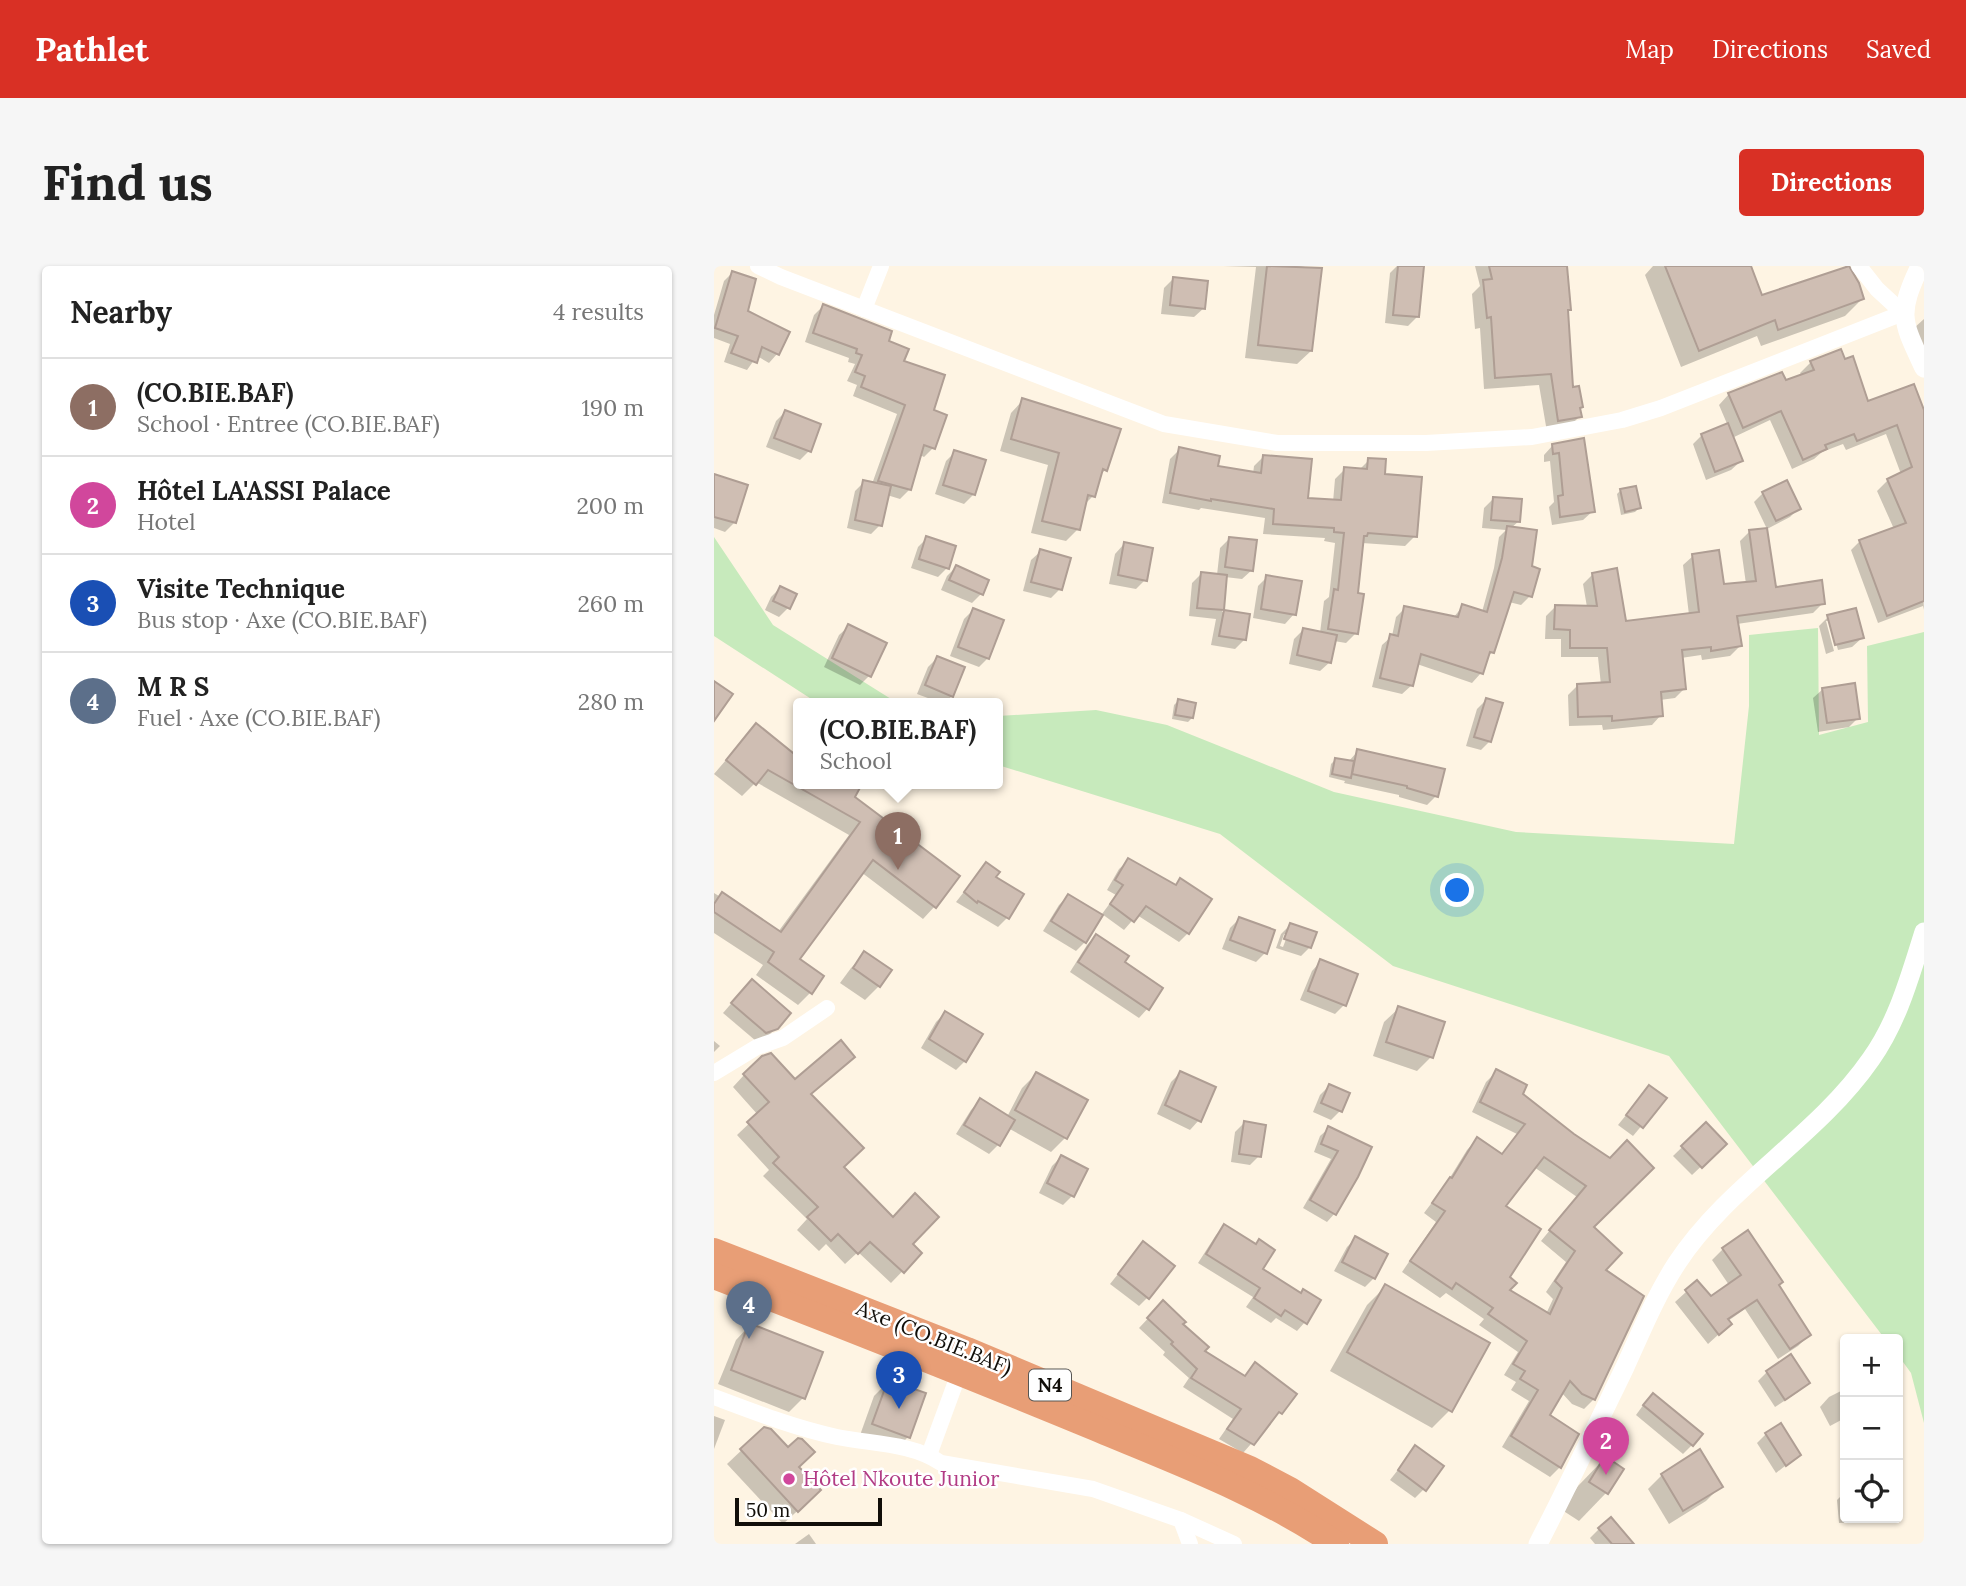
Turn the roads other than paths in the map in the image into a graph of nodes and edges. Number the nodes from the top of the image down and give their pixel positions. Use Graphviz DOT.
graph roads {
  1 [pos="758,266"];
  2 [pos="881,266"];
  3 [pos="1859,266"];
  4 [pos="1920,266"];
  5 [pos="864,309"];
  6 [pos="1903,313"];
  7 [pos="1924,368"];
  8 [pos="1924,932"];
  9 [pos="827,1008"];
  10 [pos="714,1073"];
  11 [pos="714,1251"];
  12 [pos="714,1276"];
  13 [pos="963,1361"];
  14 [pos="714,1396"];
  15 [pos="929,1455"];
  16 [pos="1181,1520"];
  17 [pos="1327,1542"];
  18 [pos="1190,1544"];
  19 [pos="1234,1544"];
  20 [pos="1375,1544"];
  21 [pos="1538,1544"];
  1 -- 5 [label="street"];
  2 -- 5 [label="street"];
  3 -- 6 [label="street"];
  4 -- 6 [label="street"];
  5 -- 6 [label="street"];
  6 -- 7 [label="street"];
  8 -- 21 [label="street"];
  9 -- 10 [label="street"];
  11 -- 13 [label="highway, Axe (CO.BIE.BAF) / N4"];
  12 -- 13 [label="highway, Axe (CO.BIE.BAF) / N4"];
  13 -- 15 [label="street"];
  13 -- 17 [label="highway, Axe (CO.BIE.BAF) / N4"];
  13 -- 20 [label="highway, Axe (CO.BIE.BAF) / N4"];
  14 -- 15 [label="street"];
  15 -- 16 [label="street"];
  16 -- 18 [label="street"];
  16 -- 19 [label="street"];
}
